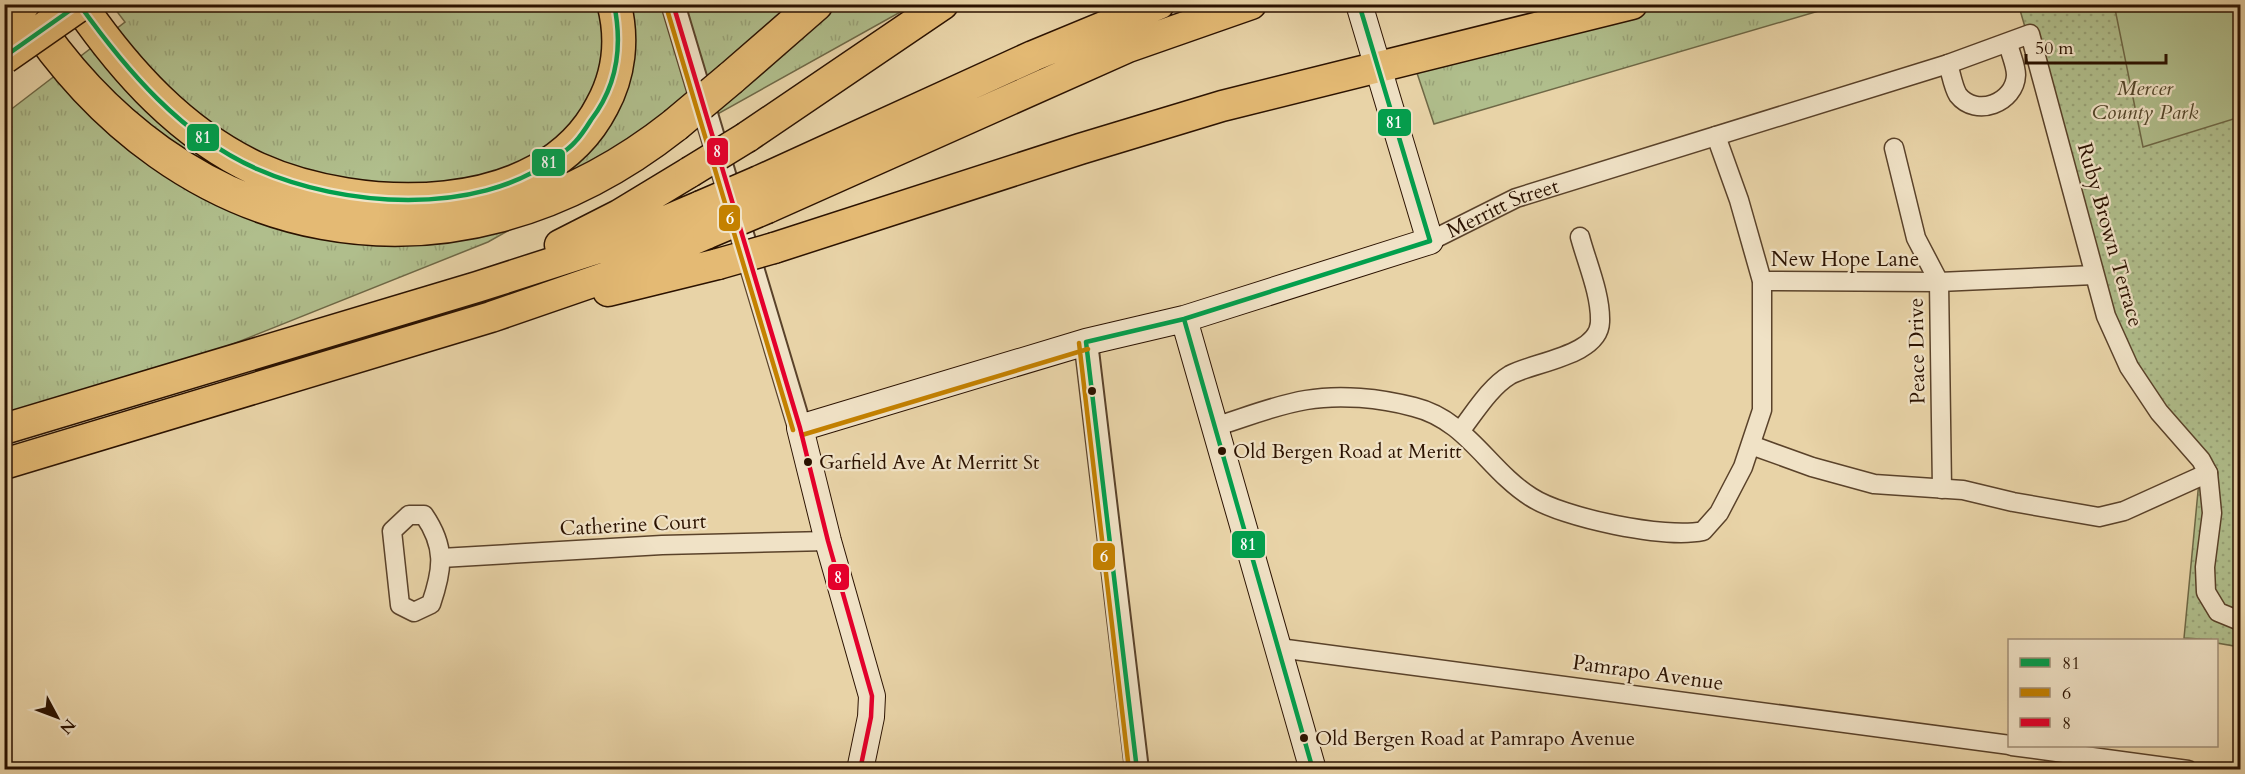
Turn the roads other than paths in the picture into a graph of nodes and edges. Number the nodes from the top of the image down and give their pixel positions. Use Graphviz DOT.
graph roads {
  1 [pos="22,4"];
  2 [pos="80,4"];
  3 [pos="614,4"];
  4 [pos="673,4"];
  5 [pos="816,4"];
  6 [pos="943,4"];
  7 [pos="1159,4"];
  8 [pos="1251,4"];
  9 [pos="1359,4"];
  10 [pos="1632,4"];
  11 [pos="4,17"];
  12 [pos="2031,34"];
  13 [pos="2008,43"];
  14 [pos="4,57"];
  15 [pos="1948,64"];
  16 [pos="1378,66"];
  17 [pos="1716,136"];
  18 [pos="1894,148"];
  19 [pos="763,194"];
  20 [pos="704,220"];
  21 [pos="1580,237"];
  22 [pos="1430,241"];
  23 [pos="2094,275"];
  24 [pos="1762,281"];
  25 [pos="1939,282"];
  26 [pos="477,287"];
  27 [pos="491,317"];
  28 [pos="1184,319"];
  29 [pos="1086,342"];
  30 [pos="1214,427"];
  31 [pos="4,429"];
  32 [pos="800,429"];
  33 [pos="1461,430"];
  34 [pos="1751,445"];
  35 [pos="4,464"];
  36 [pos="2208,473"];
  37 [pos="1942,489"];
  38 [pos="828,541"];
  39 [pos="441,558"];
  40 [pos="2241,621"];
  41 [pos="1280,648"];
  42 [pos="2008,745"];
  43 [pos="2025,747"];
  44 [pos="860,770"];
  45 [pos="1137,770"];
  46 [pos="1313,770"];
  47 [pos="2188,770"];
  1 -- 5 [label="highway, bridge"];
  1 -- 11 [label="highway, bridge"];
  2 -- 3 [label="highway"];
  2 -- 14 [label="highway, bridge"];
  4 -- 32 [label="street"];
  6 -- 26 [label="highway, bridge"];
  7 -- 19 [label="highway"];
  8 -- 19 [label="highway"];
  9 -- 16 [label="main road"];
  10 -- 16 [label="highway"];
  12 -- 13 [label="street, Merritt Street"];
  12 -- 23 [label="street, Ruby Brown Terrace"];
  13 -- 15 [label="street, Merritt Street"];
  13 -- 15 [label="street"];
  15 -- 17 [label="street, Merritt Street"];
  16 -- 22 [label="main road"];
  16 -- 27 [label="highway, bridge"];
  17 -- 22 [label="street, Merritt Street"];
  17 -- 24 [label="street"];
  18 -- 25 [label="street, Peace Drive"];
  19 -- 20 [label="highway, bridge"];
  20 -- 26 [label="highway"];
  20 -- 27 [label="highway"];
  21 -- 33 [label="street"];
  22 -- 28 [label="main road, Merritt Street"];
  23 -- 25 [label="street, New Hope Lane"];
  23 -- 36 [label="street, Ruby Brown Terrace"];
  24 -- 25 [label="street, New Hope Lane"];
  24 -- 34 [label="street, New Hope Lane"];
  25 -- 37 [label="street, Peace Drive"];
  26 -- 31 [label="highway"];
  27 -- 35 [label="highway"];
  28 -- 29 [label="main road, Merritt Street"];
  28 -- 30 [label="main road"];
  29 -- 32 [label="main road, Merritt Street"];
  29 -- 45 [label="street"];
  30 -- 33 [label="street, New Hope Lane"];
  30 -- 41 [label="main road"];
  32 -- 38 [label="main road"];
  33 -- 34 [label="street, New Hope Lane"];
  34 -- 37 [label="street"];
  36 -- 37 [label="street"];
  36 -- 40 [label="street, Ruby Brown Terrace"];
  38 -- 39 [label="street, Catherine Court"];
  38 -- 44 [label="main road"];
  39 -- 39 [label="street"];
  41 -- 42 [label="street, Pamrapo Avenue"];
  41 -- 46 [label="main road"];
  43 -- 47 [label="street, Pamrapo Avenue"];
}
